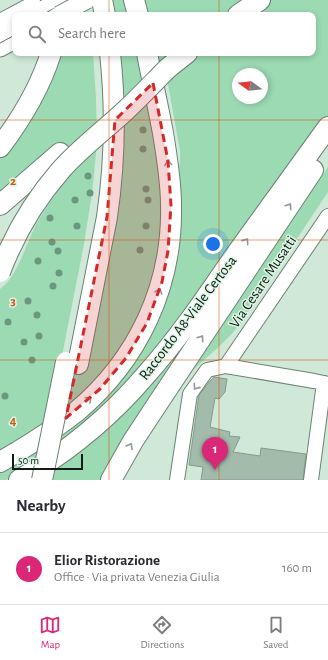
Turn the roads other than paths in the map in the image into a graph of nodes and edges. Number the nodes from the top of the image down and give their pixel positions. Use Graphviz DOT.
graph roads {
  1 [pos="33,0"];
  2 [pos="61,0"];
  3 [pos="87,0"];
  4 [pos="90,0"];
  5 [pos="102,0"];
  6 [pos="134,0"];
  7 [pos="260,0"];
  8 [pos="17,12"];
  9 [pos="39,12"];
  10 [pos="60,12"];
  11 [pos="65,12"];
  12 [pos="92,12"];
  13 [pos="104,12"];
  14 [pos="137,12"];
  15 [pos="242,12"];
  16 [pos="12,15"];
  17 [pos="0,21"];
  18 [pos="12,27"];
  19 [pos="0,33"];
  20 [pos="12,42"];
  21 [pos="0,48"];
  22 [pos="50,56"];
  23 [pos="99,56"];
  24 [pos="110,56"];
  25 [pos="148,56"];
  26 [pos="183,56"];
  27 [pos="168,68"];
  28 [pos="328,127"];
  29 [pos="0,147"];
  30 [pos="328,148"];
  31 [pos="45,199"];
  32 [pos="0,205"];
  33 [pos="328,216"];
  34 [pos="0,272"];
  35 [pos="0,278"];
  36 [pos="72,363"];
  37 [pos="226,366"];
  38 [pos="326,384"];
  39 [pos="0,462"];
  40 [pos="20,480"];
  41 [pos="42,480"];
  42 [pos="54,480"];
  43 [pos="111,480"];
  44 [pos="177,480"];
  45 [pos="311,480"];
  1 -- 8 [label="street"];
  2 -- 9 [label="main road"];
  2 -- 10 [label="highway"];
  3 -- 11 [label="main road, bridge"];
  4 -- 12 [label="highway"];
  5 -- 13 [label="highway"];
  6 -- 14 [label="highway"];
  7 -- 15 [label="highway"];
  16 -- 17 [label="street"];
  18 -- 19 [label="main road"];
  20 -- 21 [label="main road"];
  22 -- 29 [label="highway"];
  23 -- 36 [label="highway"];
  24 -- 36 [label="highway"];
  39 -- 25 [label="highway, one-way"];
  26 -- 27 [label="highway"];
  27 -- 32 [label="highway, bridge"];
  27 -- 34 [label="highway, bridge"];
  40 -- 28 [label="highway, Raccordo A8-Viale Certosa, one-way"];
  43 -- 30 [label="highway, one-way"];
  31 -- 35 [label="street"];
  33 -- 37 [label="street, Via Cesare Musatti"];
  36 -- 41 [label="highway, bridge"];
  36 -- 42 [label="highway"];
  37 -- 38 [label="street"];
  37 -- 44 [label="street, one-way"];
  38 -- 45 [label="street"];
}
